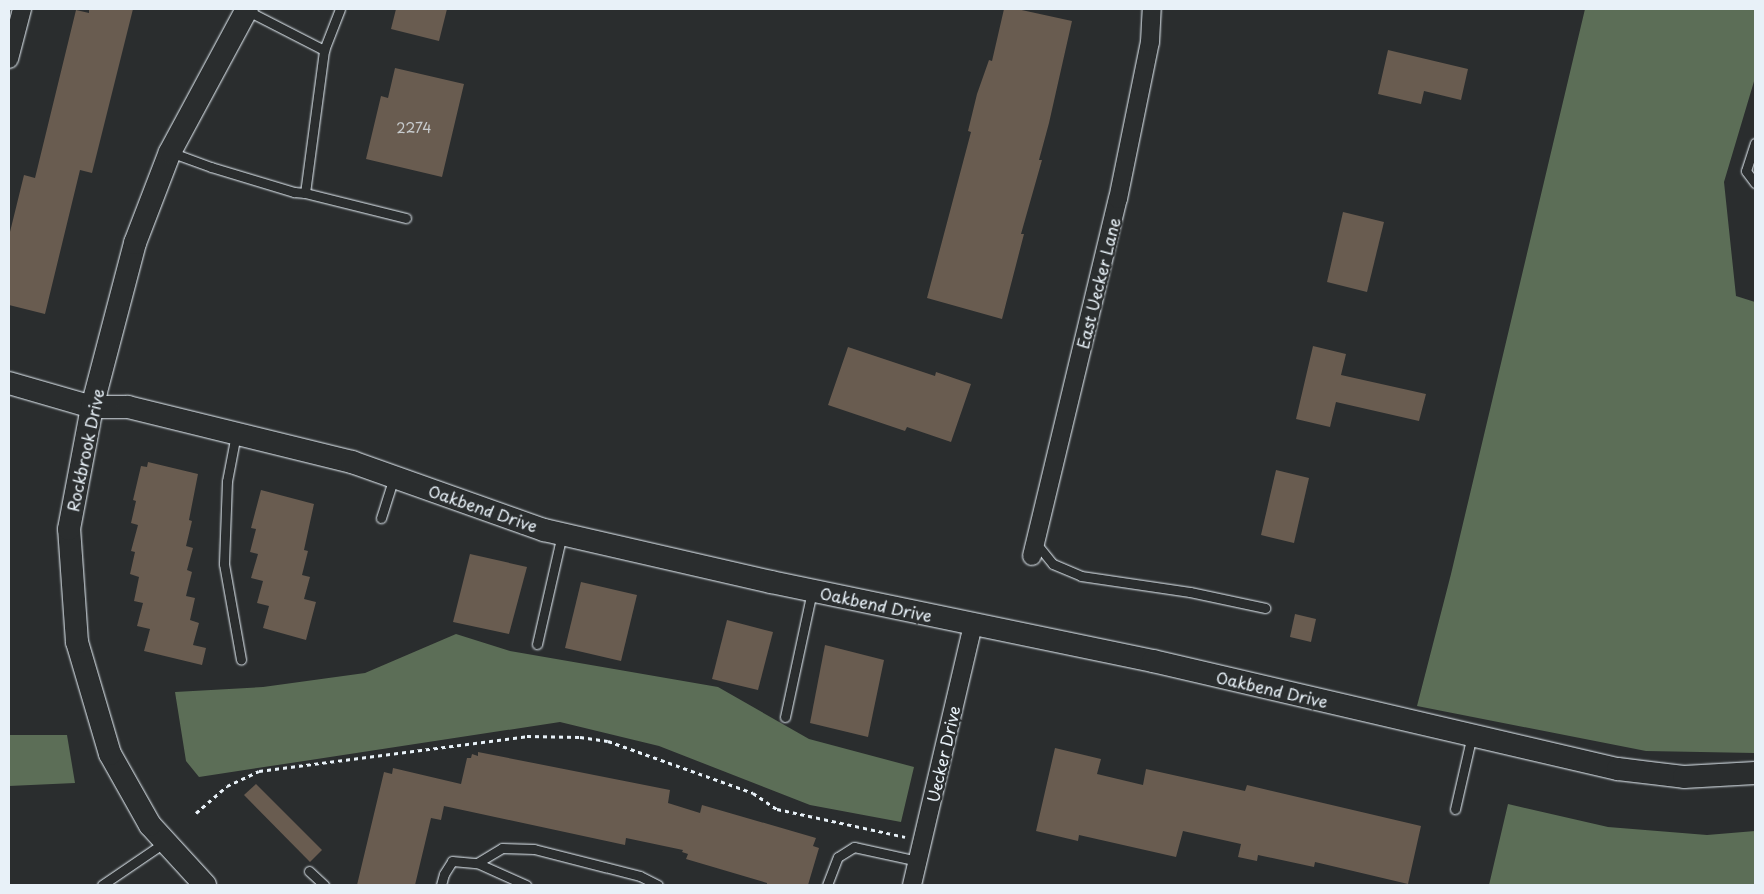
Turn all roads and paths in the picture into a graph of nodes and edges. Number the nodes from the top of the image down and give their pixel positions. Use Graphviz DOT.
graph roads {
  1 [pos="22,9"];
  2 [pos="340,9"];
  3 [pos="1152,9"];
  4 [pos="247,10"];
  5 [pos="324,50"];
  6 [pos="9,59"];
  7 [pos="1755,143"];
  8 [pos="170,152"];
  9 [pos="1755,183"];
  10 [pos="305,193"];
  11 [pos="406,218"];
  12 [pos="9,383"];
  13 [pos="92,407"];
  14 [pos="236,434"];
  15 [pos="394,477"];
  16 [pos="381,518"];
  17 [pos="562,534"];
  18 [pos="1034,549"];
  19 [pos="812,591"];
  20 [pos="1265,608"];
  21 [pos="973,624"];
  22 [pos="537,644"];
  23 [pos="241,659"];
  24 [pos="786,717"];
  25 [pos="1472,735"];
  26 [pos="1755,774"];
  27 [pos="1455,809"];
  28 [pos="196,813"];
  29 [pos="923,840"];
  30 [pos="166,842"];
  31 [pos="918,861"];
  32 [pos="477,863"];
  33 [pos="309,871"];
  34 [pos="102,885"];
  35 [pos="205,885"];
  36 [pos="324,885"];
  37 [pos="441,885"];
  38 [pos="526,885"];
  39 [pos="658,885"];
  40 [pos="827,885"];
  41 [pos="912,885"];
  1 -- 6 [label="street"];
  2 -- 5 [label="lane"];
  3 -- 18 [label="street, East Uecker Lane"];
  4 -- 5 [label="lane"];
  4 -- 8 [label="street, Rockbrook Drive"];
  5 -- 10 [label="lane"];
  7 -- 9 [label="lane"];
  8 -- 10 [label="lane"];
  8 -- 13 [label="street, Rockbrook Drive"];
  10 -- 11 [label="lane"];
  12 -- 13 [label="street, Oakbend Drive"];
  13 -- 14 [label="street, Oakbend Drive"];
  13 -- 30 [label="street, Rockbrook Drive"];
  14 -- 15 [label="street, Oakbend Drive"];
  14 -- 23 [label="lane"];
  15 -- 16 [label="lane"];
  15 -- 17 [label="street, Oakbend Drive"];
  17 -- 19 [label="street, Oakbend Drive"];
  17 -- 22 [label="lane"];
  18 -- 20 [label="lane"];
  19 -- 21 [label="street, Oakbend Drive"];
  19 -- 24 [label="lane"];
  21 -- 25 [label="street, Oakbend Drive"];
  21 -- 29 [label="street, Uecker Drive"];
  25 -- 26 [label="street, Oakbend Drive"];
  25 -- 27 [label="lane"];
  28 -- 29 [label="path"];
  29 -- 31 [label="street, Uecker Drive"];
  30 -- 34 [label="lane"];
  30 -- 35 [label="street, Rockbrook Drive"];
  31 -- 40 [label="lane"];
  31 -- 41 [label="street, Uecker Drive"];
  32 -- 37 [label="lane"];
  32 -- 38 [label="lane"];
  32 -- 39 [label="lane"];
  33 -- 36 [label="lane"];
}
